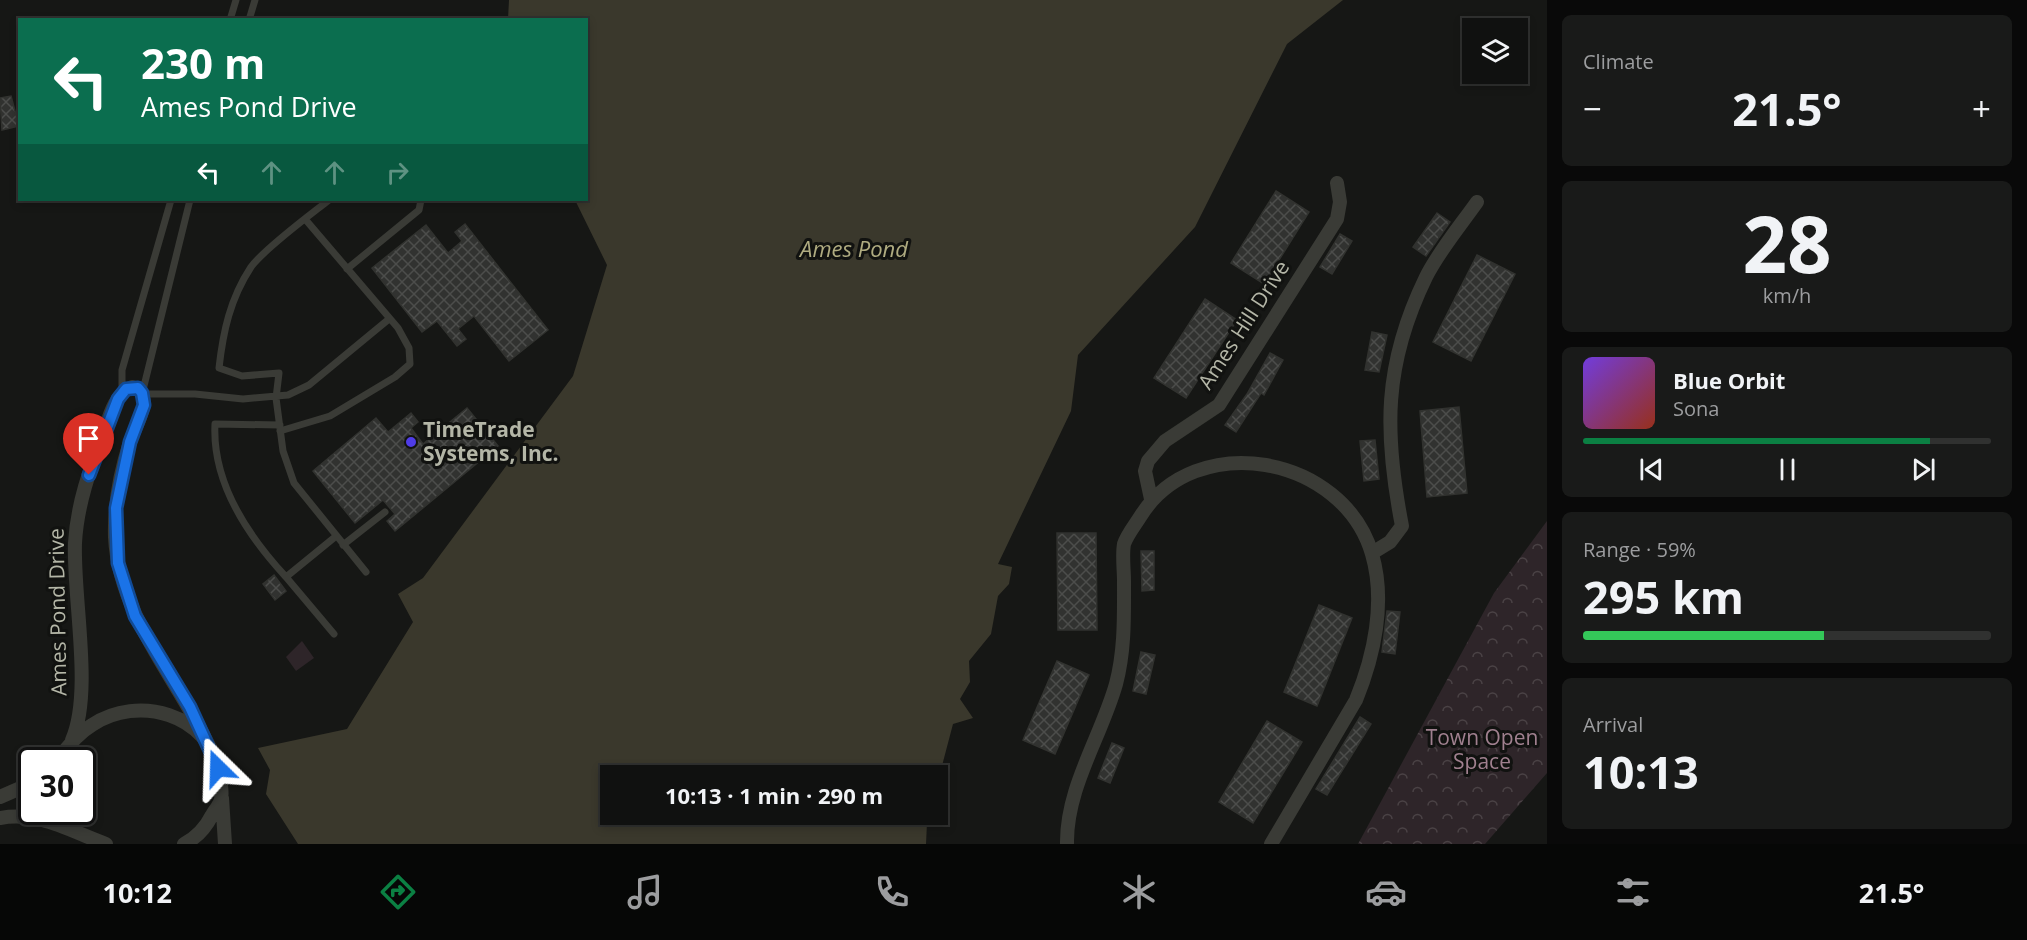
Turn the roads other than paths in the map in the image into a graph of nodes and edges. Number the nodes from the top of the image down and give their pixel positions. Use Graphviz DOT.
graph roads {
  1 [pos="236,0"];
  2 [pos="255,0"];
  3 [pos="231,18"];
  4 [pos="250,18"];
  5 [pos="1337,183"];
  6 [pos="171,201"];
  7 [pos="190,201"];
  8 [pos="328,201"];
  9 [pos="421,201"];
  10 [pos="1477,202"];
  11 [pos="304,219"];
  12 [pos="347,269"];
  13 [pos="389,319"];
  14 [pos="142,393"];
  15 [pos="122,394"];
  16 [pos="276,398"];
  17 [pos="280,428"];
  18 [pos="1151,499"];
  19 [pos="385,512"];
  20 [pos="335,537"];
  21 [pos="343,545"];
  22 [pos="1372,553"];
  23 [pos="366,572"];
  24 [pos="286,577"];
  25 [pos="334,634"];
  26 [pos="67,747"];
  27 [pos="70,747"];
  28 [pos="210,748"];
  29 [pos="18,789"];
  30 [pos="0,797"];
  31 [pos="222,798"];
  32 [pos="0,818"];
  33 [pos="68,827"];
  34 [pos="106,844"];
  35 [pos="184,844"];
  36 [pos="225,844"];
  37 [pos="1067,844"];
  38 [pos="1271,844"];
  1 -- 3 [label="lane"];
  2 -- 4 [label="lane"];
  5 -- 18 [label="street, Ames Hill Drive"];
  6 -- 15 [label="lane"];
  7 -- 14 [label="lane"];
  8 -- 11 [label="lane"];
  9 -- 12 [label="lane"];
  10 -- 22 [label="street"];
  11 -- 12 [label="lane"];
  11 -- 16 [label="lane"];
  12 -- 13 [label="lane"];
  13 -- 16 [label="lane"];
  13 -- 17 [label="lane"];
  14 -- 15 [label="street"];
  14 -- 16 [label="lane"];
  14 -- 28 [label="street, Ames Pond Drive"];
  15 -- 26 [label="street, Ames Pond Drive"];
  16 -- 17 [label="lane"];
  17 -- 20 [label="lane"];
  17 -- 24 [label="lane"];
  18 -- 22 [label="street"];
  18 -- 37 [label="street"];
  19 -- 21 [label="lane"];
  20 -- 21 [label="lane"];
  20 -- 24 [label="lane"];
  21 -- 23 [label="lane"];
  22 -- 38 [label="street"];
  24 -- 25 [label="lane"];
  27 -- 28 [label="street, Ames Pond Drive"];
  28 -- 31 [label="street, Ames Pond Drive"];
  29 -- 30 [label="street"];
  31 -- 35 [label="street"];
  31 -- 36 [label="street, Ames Pond Drive"];
  32 -- 33 [label="street"];
  33 -- 34 [label="street"];
}
